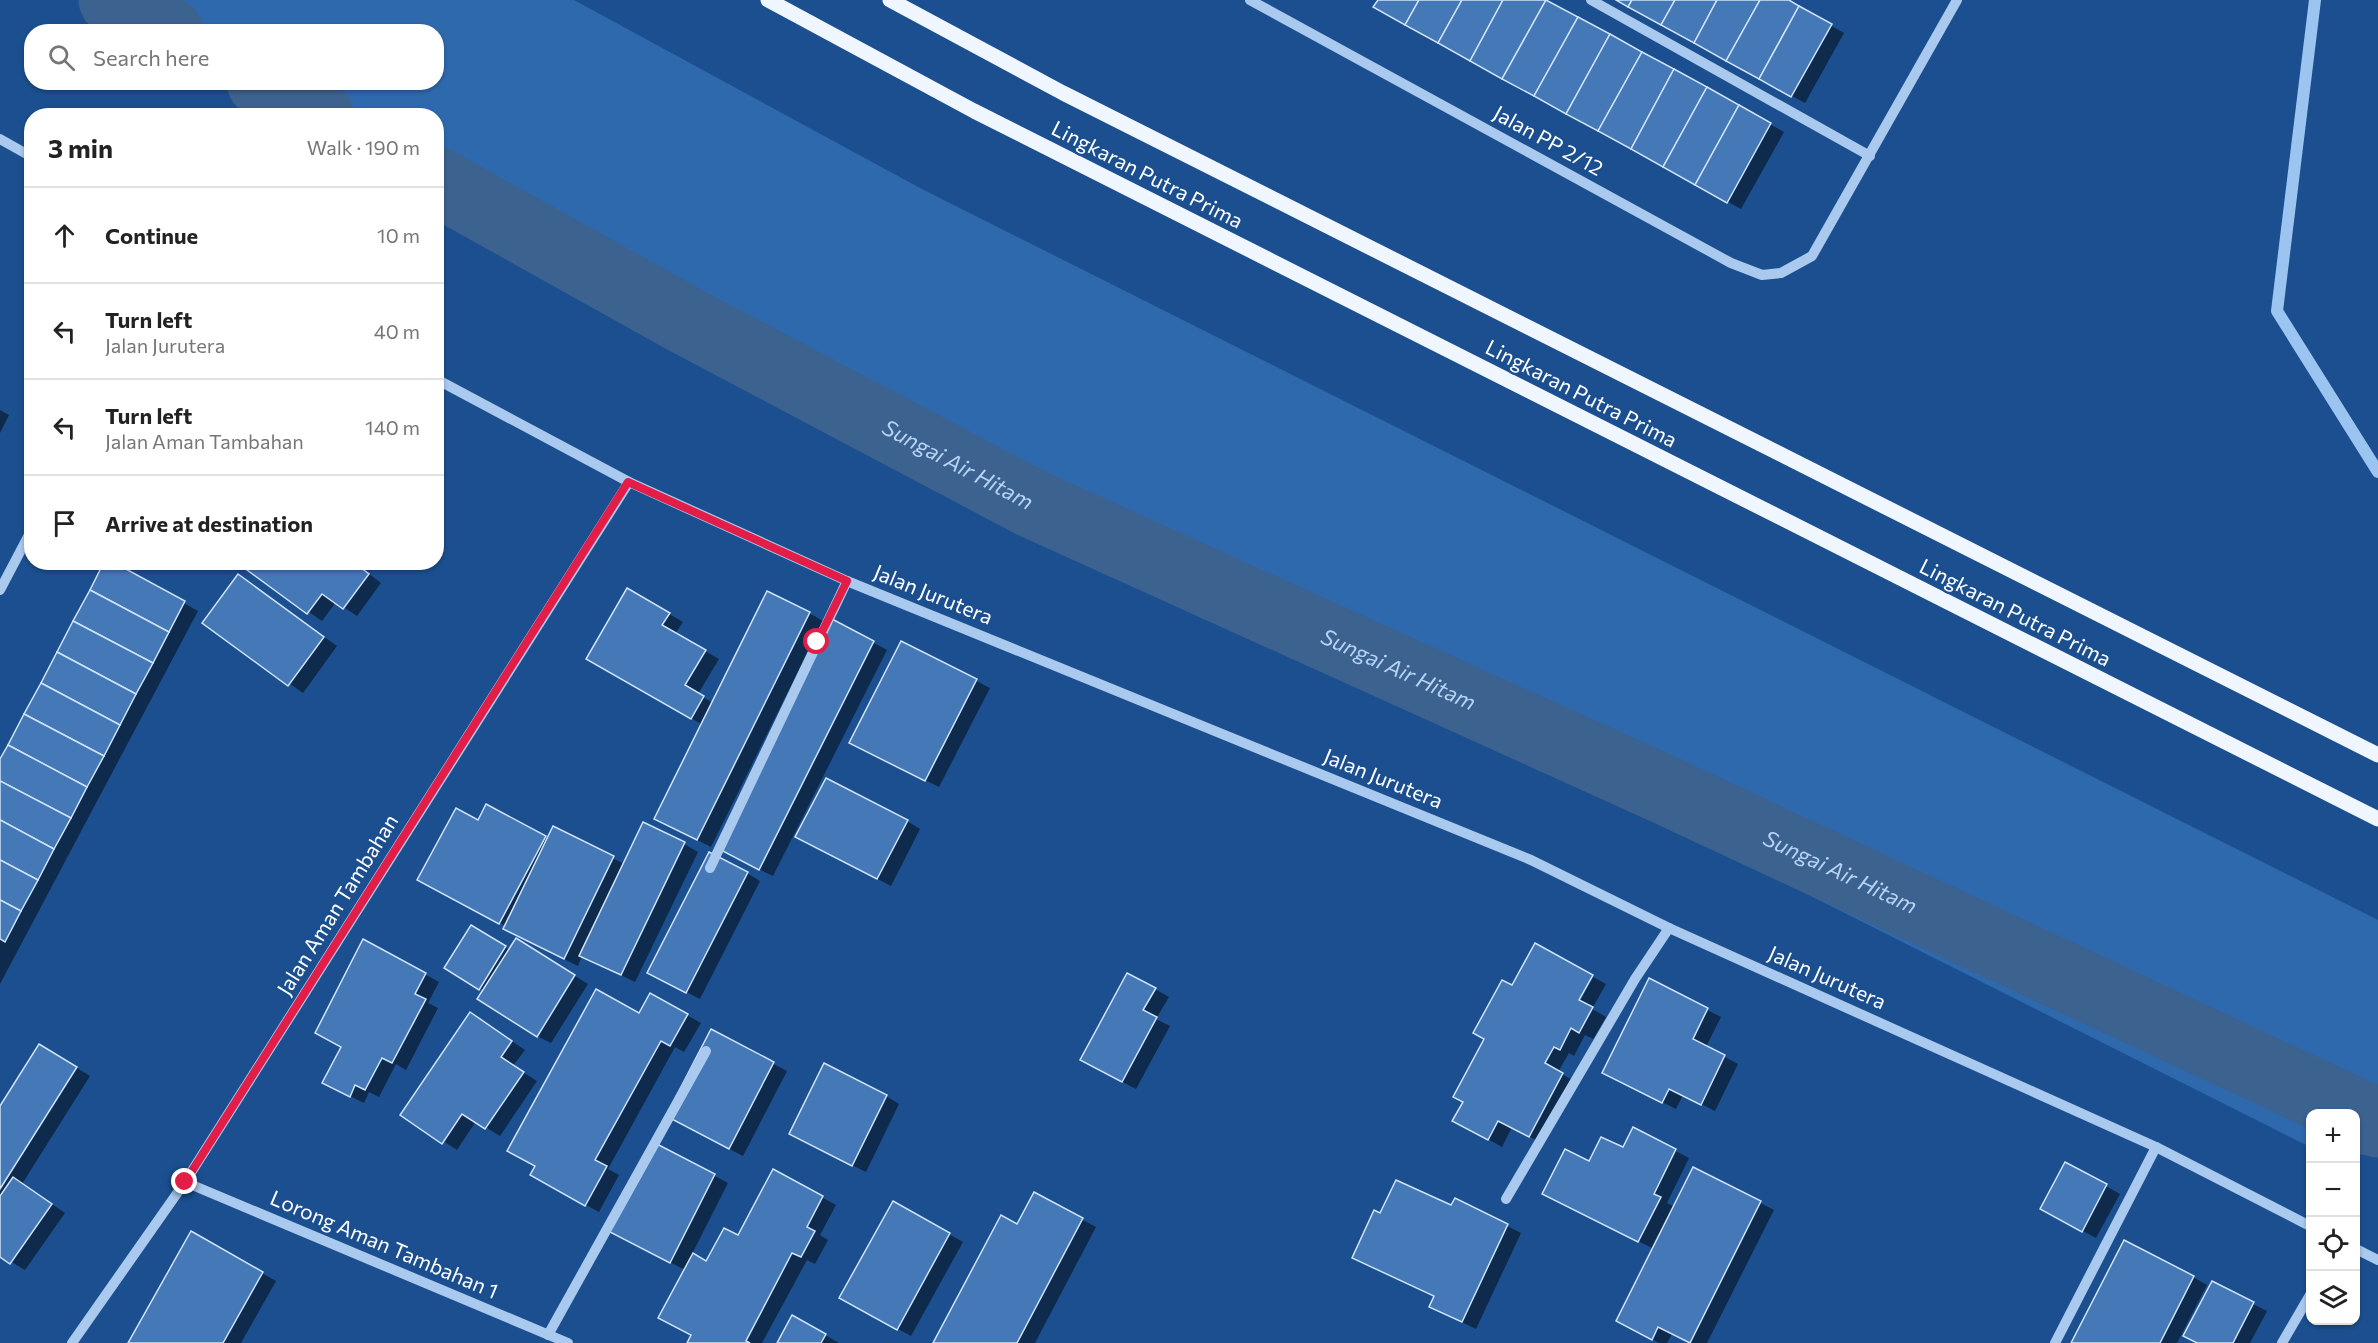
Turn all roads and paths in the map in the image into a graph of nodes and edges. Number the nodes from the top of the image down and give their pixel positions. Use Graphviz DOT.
graph roads {
  1 [pos="768,0"];
  2 [pos="890,0"];
  3 [pos="1250,0"];
  4 [pos="1590,0"];
  5 [pos="1953,1"];
  6 [pos="0,139"];
  7 [pos="24,152"];
  8 [pos="1870,156"];
  9 [pos="444,383"];
  10 [pos="628,482"];
  11 [pos="24,544"];
  12 [pos="847,581"];
  13 [pos="0,590"];
  14 [pos="2378,755"];
  15 [pos="2378,819"];
  16 [pos="710,868"];
  17 [pos="1669,928"];
  18 [pos="706,1051"];
  19 [pos="2156,1148"];
  20 [pos="185,1182"];
  21 [pos="1506,1199"];
  22 [pos="2306,1224"];
  23 [pos="2360,1251"];
  24 [pos="2378,1260"];
  25 [pos="2306,1302"];
  26 [pos="548,1335"];
  27 [pos="72,1343"];
  28 [pos="568,1343"];
  29 [pos="2055,1343"];
  30 [pos="2282,1343"];
  1 -- 15 [label="main road, Lingkaran Putra Prima"];
  2 -- 14 [label="main road, Lingkaran Putra Prima"];
  3 -- 8 [label="street, Jalan PP 2/12"];
  4 -- 8 [label="street"];
  5 -- 8 [label="street, Jalan PP 2/12"];
  6 -- 7 [label="street"];
  9 -- 10 [label="street, Jalan Jurutera"];
  10 -- 12 [label="street, Jalan Jurutera"];
  10 -- 20 [label="street, Jalan Aman Tambahan"];
  11 -- 13 [label="street"];
  12 -- 16 [label="street"];
  12 -- 17 [label="street, Jalan Jurutera"];
  17 -- 19 [label="street, Jalan Jurutera"];
  17 -- 21 [label="street"];
  18 -- 26 [label="street"];
  19 -- 22 [label="street, Jalan Jurutera"];
  19 -- 29 [label="street"];
  20 -- 26 [label="street, Lorong Aman Tambahan 1"];
  20 -- 27 [label="street, Jalan Aman Tambahan"];
  23 -- 24 [label="street"];
  25 -- 30 [label="street"];
  26 -- 28 [label="street, Lorong Aman Tambahan 1"];
}
